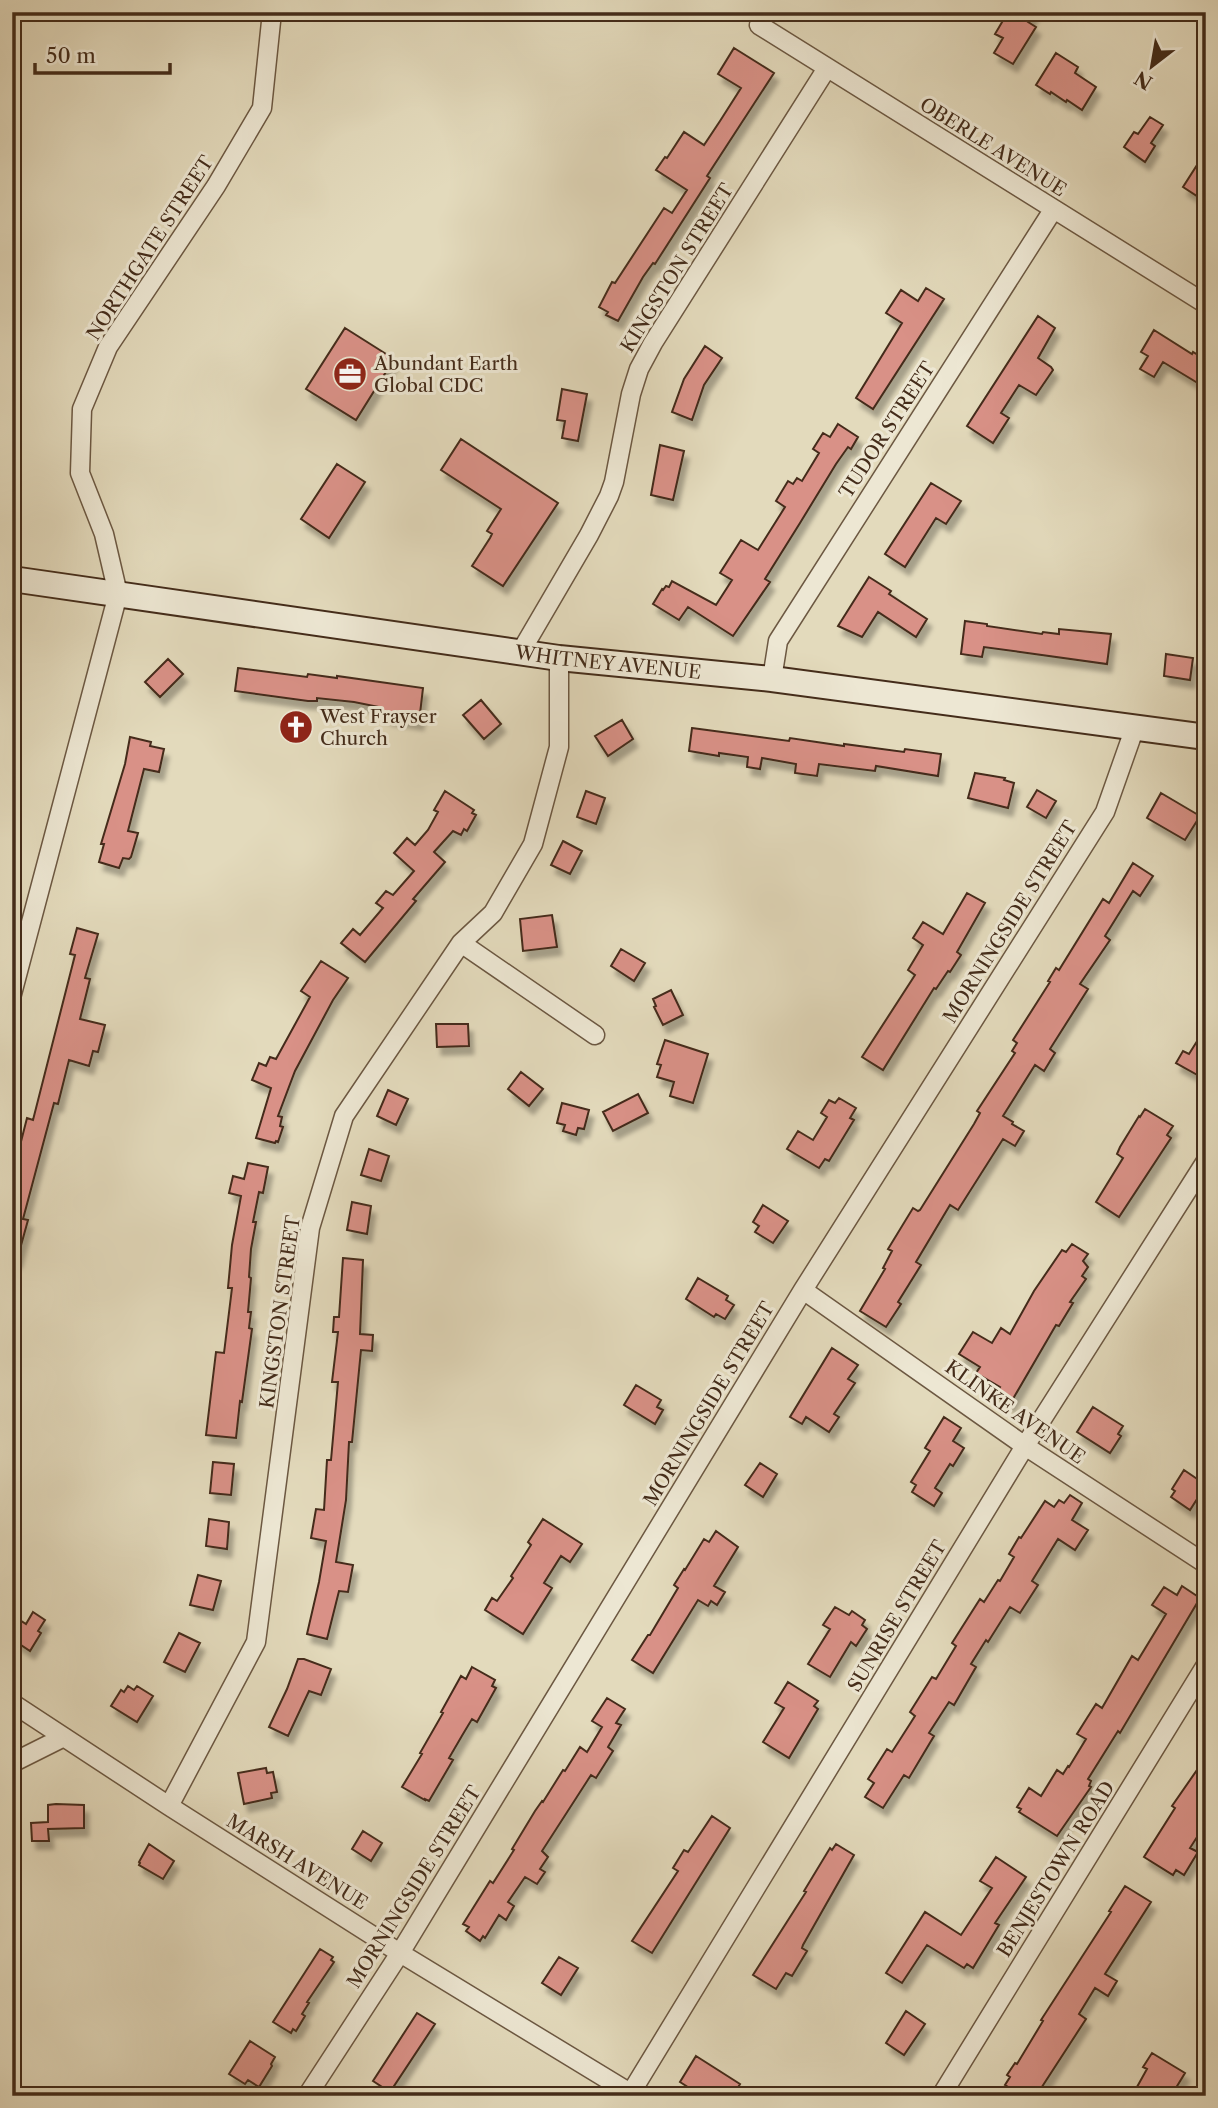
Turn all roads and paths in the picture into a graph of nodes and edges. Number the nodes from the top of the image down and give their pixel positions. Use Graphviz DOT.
graph roads {
  1 [pos="272,12"];
  2 [pos="759,25"];
  3 [pos="827,68"];
  4 [pos="1053,209"];
  5 [pos="1206,304"];
  6 [pos="12,579"];
  7 [pos="118,594"];
  8 [pos="520,653"];
  9 [pos="559,658"];
  10 [pos="772,679"];
  11 [pos="1135,727"];
  12 [pos="1206,737"];
  13 [pos="461,943"];
  14 [pos="12,994"];
  15 [pos="595,1035"];
  16 [pos="1206,1161"];
  17 [pos="803,1290"];
  18 [pos="1025,1446"];
  19 [pos="1206,1564"];
  20 [pos="1206,1665"];
  21 [pos="12,1703"];
  22 [pos="64,1737"];
  23 [pos="12,1763"];
  24 [pos="169,1806"];
  25 [pos="400,1953"];
  26 [pos="631,2095"];
  27 [pos="307,2096"];
  28 [pos="942,2096"];
  1 -- 7 [label="street, NORTHGATE STREET"];
  2 -- 3 [label="street, OBERLE AVENUE"];
  3 -- 4 [label="street, OBERLE AVENUE"];
  3 -- 8 [label="street, KINGSTON STREET"];
  4 -- 5 [label="street, OBERLE AVENUE"];
  4 -- 10 [label="street, TUDOR STREET"];
  6 -- 7 [label="main road, WHITNEY AVENUE"];
  7 -- 8 [label="main road, WHITNEY AVENUE"];
  7 -- 14 [label="street, NORTHGATE STREET"];
  8 -- 9 [label="main road, WHITNEY AVENUE"];
  9 -- 10 [label="main road, WHITNEY AVENUE"];
  9 -- 13 [label="street, KINGSTON STREET"];
  10 -- 11 [label="main road, WHITNEY AVENUE"];
  11 -- 12 [label="main road, WHITNEY AVENUE"];
  11 -- 17 [label="street, MORNINGSIDE STREET"];
  13 -- 15 [label="street"];
  13 -- 24 [label="street, KINGSTON STREET"];
  16 -- 18 [label="street, SUNRISE STREET"];
  17 -- 18 [label="street, KLINKE AVENUE"];
  17 -- 25 [label="street, MORNINGSIDE STREET"];
  18 -- 19 [label="street, KLINKE AVENUE"];
  18 -- 26 [label="street, SUNRISE STREET"];
  20 -- 28 [label="street, BENJESTOWN ROAD"];
  21 -- 22 [label="street, MARSH AVENUE"];
  22 -- 23 [label="street"];
  22 -- 24 [label="street, MARSH AVENUE"];
  24 -- 25 [label="street, MARSH AVENUE"];
  25 -- 26 [label="street, MARSH AVENUE"];
  25 -- 27 [label="street, MORNINGSIDE STREET"];
}
